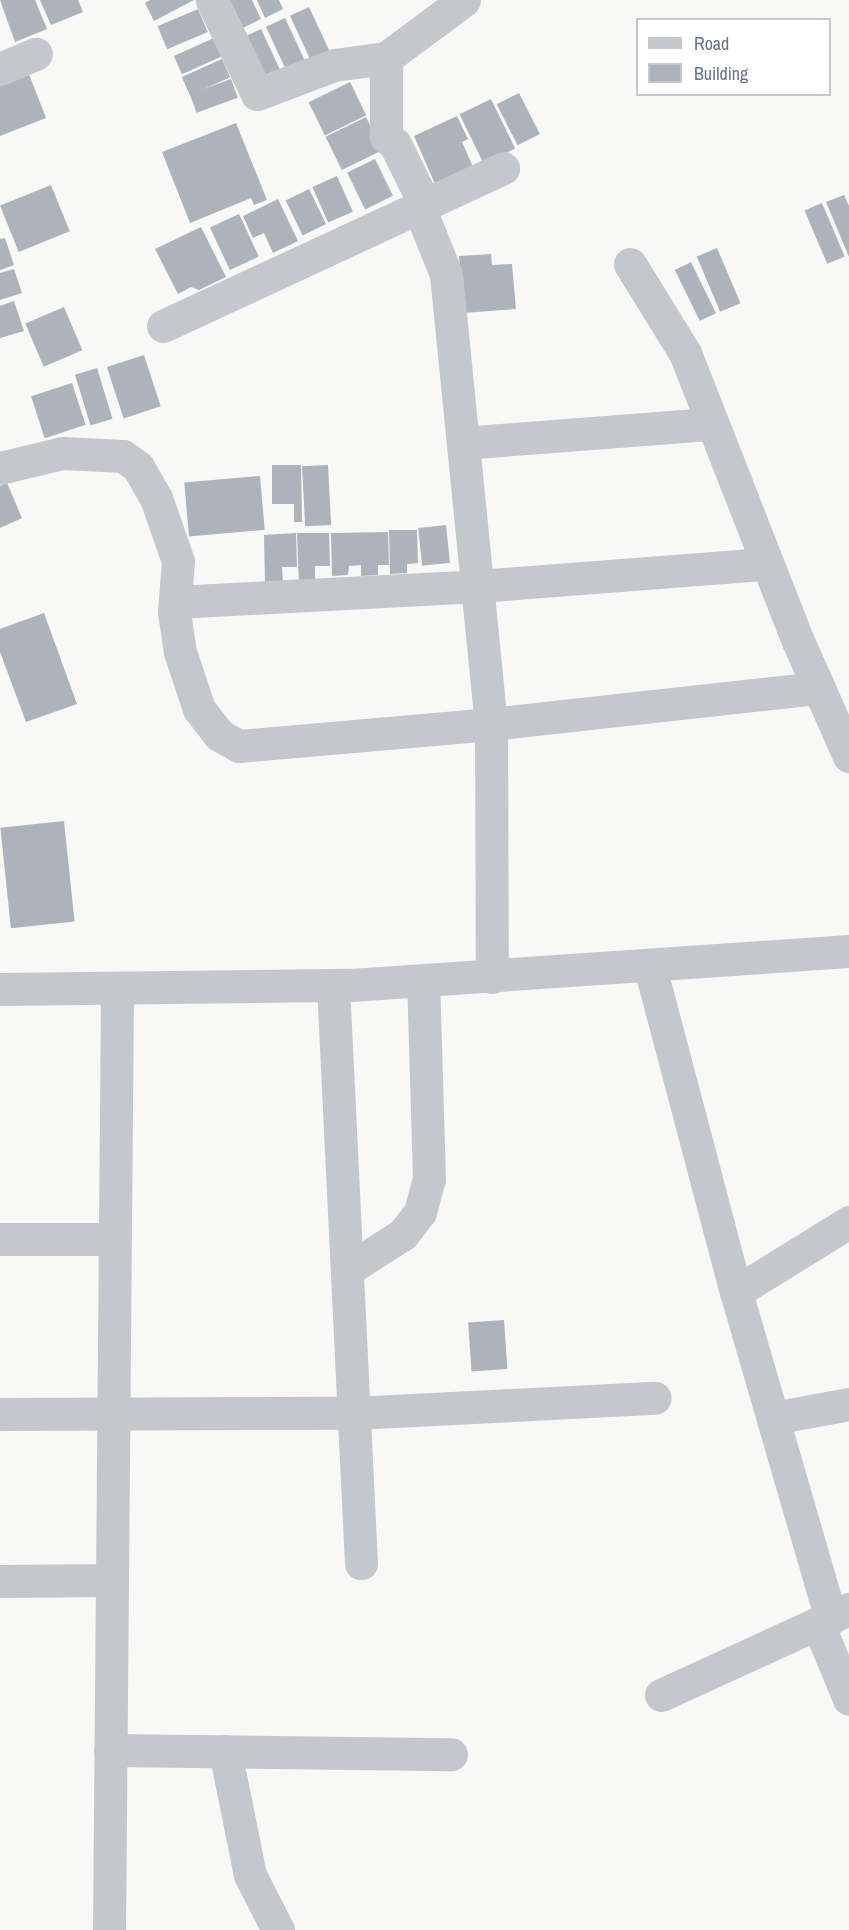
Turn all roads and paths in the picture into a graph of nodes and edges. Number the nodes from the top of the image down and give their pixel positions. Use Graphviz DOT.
graph roads {
  1 [pos="212,0"];
  2 [pos="464,0"];
  3 [pos="36,54"];
  4 [pos="386,58"];
  5 [pos="0,69"];
  6 [pos="503,168"];
  7 [pos="422,206"];
  8 [pos="630,264"];
  9 [pos="163,326"];
  10 [pos="712,424"];
  11 [pos="463,443"];
  12 [pos="0,468"];
  13 [pos="767,564"];
  14 [pos="478,586"];
  15 [pos="175,602"];
  16 [pos="819,688"];
  17 [pos="491,724"];
  18 [pos="849,756"];
  19 [pos="849,951"];
  20 [pos="650,967"];
  21 [pos="492,977"];
  22 [pos="423,981"];
  23 [pos="333,985"];
  24 [pos="117,988"];
  25 [pos="0,989"];
  26 [pos="849,1222"];
  27 [pos="0,1239"];
  28 [pos="115,1239"];
  29 [pos="347,1270"];
  30 [pos="736,1292"];
  31 [pos="655,1398"];
  32 [pos="849,1404"];
  33 [pos="354,1413"];
  34 [pos="0,1414"];
  35 [pos="113,1414"];
  36 [pos="773,1418"];
  37 [pos="361,1563"];
  38 [pos="112,1580"];
  39 [pos="0,1581"];
  40 [pos="833,1617"];
  41 [pos="661,1695"];
  42 [pos="849,1699"];
  43 [pos="110,1750"];
  44 [pos="225,1751"];
  45 [pos="451,1754"];
  46 [pos="109,1930"];
  47 [pos="278,1930"];
  1 -- 4 [label="street"];
  2 -- 4 [label="street"];
  3 -- 5 [label="street"];
  4 -- 7 [label="street"];
  6 -- 7 [label="street"];
  7 -- 9 [label="street"];
  7 -- 11 [label="street"];
  8 -- 10 [label="street"];
  10 -- 11 [label="street"];
  10 -- 13 [label="street"];
  11 -- 14 [label="street"];
  12 -- 15 [label="street"];
  13 -- 14 [label="street"];
  13 -- 16 [label="street"];
  14 -- 15 [label="street"];
  14 -- 17 [label="street"];
  15 -- 17 [label="street"];
  16 -- 17 [label="street"];
  16 -- 18 [label="street"];
  17 -- 21 [label="street"];
  19 -- 20 [label="street"];
  20 -- 21 [label="street"];
  20 -- 30 [label="street"];
  21 -- 22 [label="street"];
  22 -- 23 [label="street"];
  22 -- 29 [label="street"];
  23 -- 24 [label="street"];
  23 -- 29 [label="street"];
  24 -- 25 [label="street"];
  24 -- 28 [label="street"];
  26 -- 30 [label="street"];
  27 -- 28 [label="street"];
  28 -- 35 [label="street"];
  29 -- 33 [label="street"];
  30 -- 36 [label="street"];
  31 -- 33 [label="street"];
  32 -- 36 [label="street"];
  33 -- 35 [label="street"];
  33 -- 37 [label="street"];
  34 -- 35 [label="street"];
  35 -- 38 [label="street"];
  36 -- 40 [label="street"];
  38 -- 39 [label="street"];
  38 -- 43 [label="street"];
  40 -- 41 [label="street"];
  40 -- 42 [label="street"];
  43 -- 44 [label="street"];
  43 -- 46 [label="street"];
  44 -- 45 [label="street"];
  44 -- 47 [label="street"];
}
